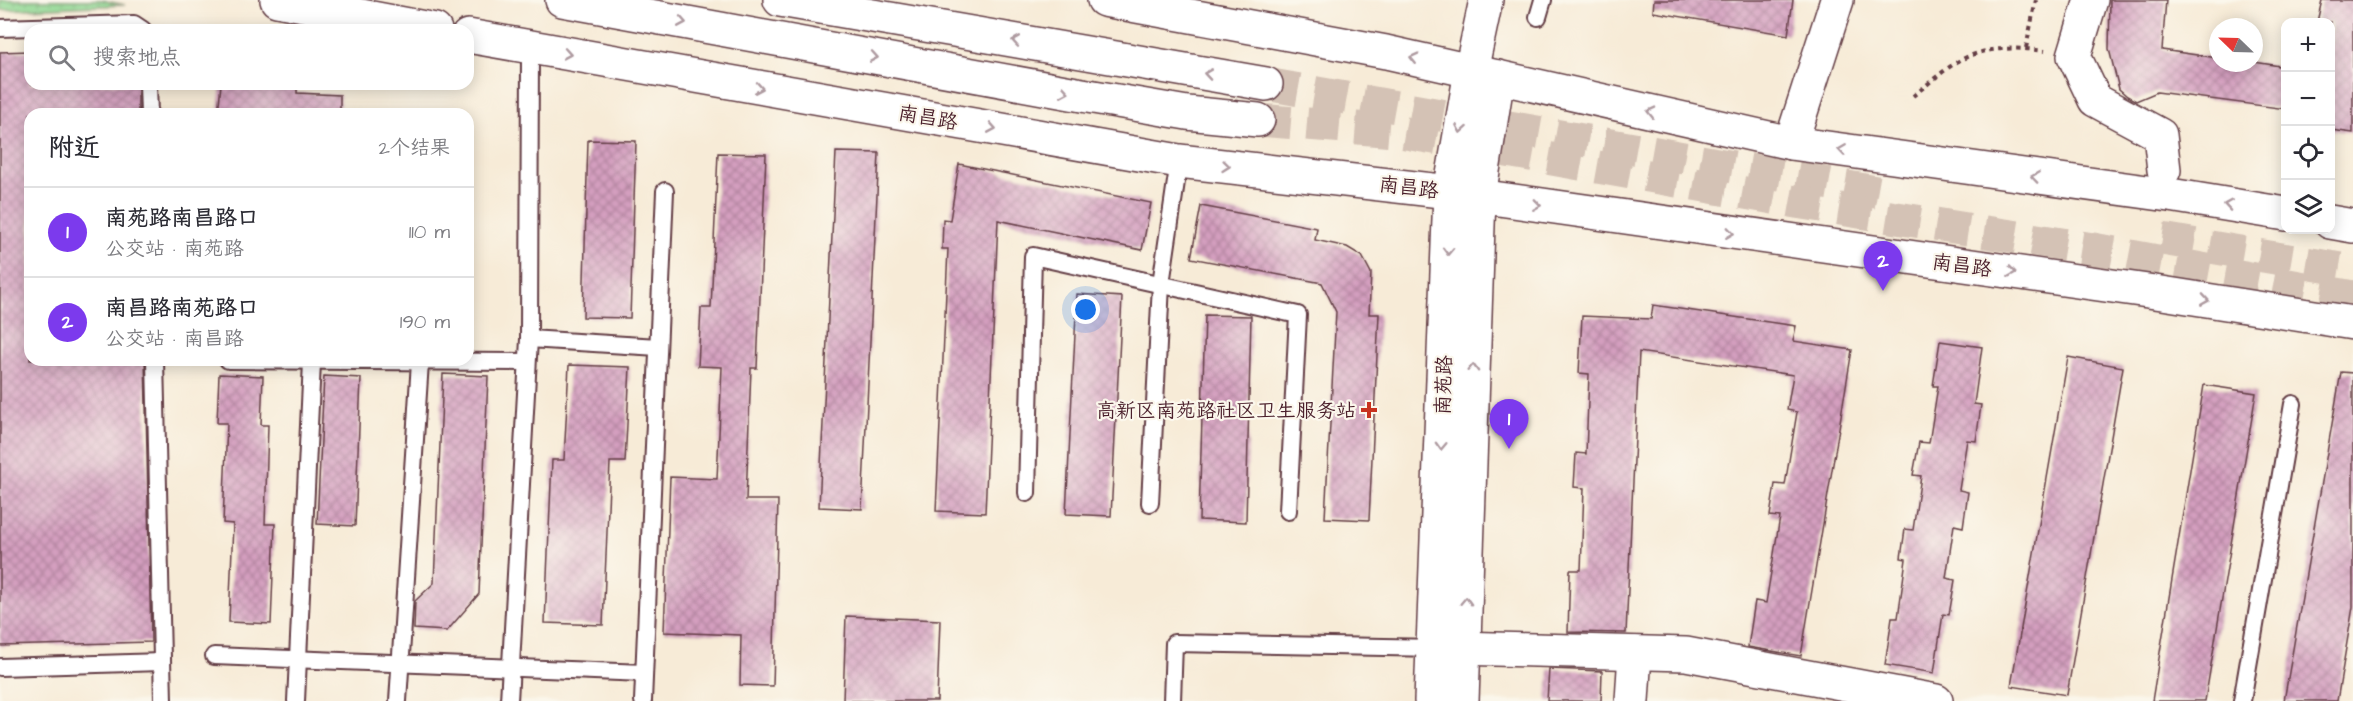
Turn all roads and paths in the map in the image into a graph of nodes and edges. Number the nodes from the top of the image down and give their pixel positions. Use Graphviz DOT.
graph roads {
  1 [pos="277,0"];
  2 [pos="562,0"];
  3 [pos="780,0"];
  4 [pos="1104,0"];
  5 [pos="1486,0"];
  6 [pos="1543,0"];
  7 [pos="1838,0"];
  8 [pos="2036,0"];
  9 [pos="2091,0"];
  10 [pos="1538,17"];
  11 [pos="403,24"];
  12 [pos="24,27"];
  13 [pos="0,28"];
  14 [pos="474,37"];
  15 [pos="530,48"];
  16 [pos="2026,48"];
  17 [pos="2074,56"];
  18 [pos="1484,74"];
  19 [pos="1266,84"];
  20 [pos="148,90"];
  21 [pos="1913,96"];
  22 [pos="149,108"];
  23 [pos="1258,120"];
  24 [pos="1791,143"];
  25 [pos="1179,161"];
  26 [pos="2164,170"];
  27 [pos="665,191"];
  28 [pos="1465,194"];
  29 [pos="2281,213"];
  30 [pos="2335,223"];
  31 [pos="2353,226"];
  32 [pos="1161,284"];
  33 [pos="2353,323"];
  34 [pos="529,339"];
  35 [pos="658,347"];
  36 [pos="474,362"];
  37 [pos="528,362"];
  38 [pos="155,366"];
  39 [pos="312,366"];
  40 [pos="420,366"];
  41 [pos="2293,404"];
  42 [pos="1027,493"];
  43 [pos="1150,503"];
  44 [pos="1288,511"];
  45 [pos="1451,648"];
  46 [pos="1635,653"];
  47 [pos="214,656"];
  48 [pos="298,659"];
  49 [pos="162,662"];
  50 [pos="401,663"];
  51 [pos="0,667"];
  52 [pos="511,668"];
  53 [pos="644,673"];
  54 [pos="163,701"];
  55 [pos="296,701"];
  56 [pos="398,701"];
  57 [pos="509,701"];
  58 [pos="642,701"];
  59 [pos="1172,701"];
  60 [pos="1431,701"];
  61 [pos="1462,701"];
  62 [pos="1632,701"];
  63 [pos="1936,701"];
  64 [pos="2242,701"];
  1 -- 11 [label="main road"];
  2 -- 23 [label="main road, one-way"];
  19 -- 3 [label="main road, one-way"];
  18 -- 4 [label="main road, one-way"];
  5 -- 18 [label="main road, 南苑路"];
  6 -- 10 [label="lane"];
  7 -- 24 [label="main road"];
  8 -- 16 [label="path"];
  9 -- 17 [label="main road"];
  12 -- 13 [label="lane"];
  14 -- 15 [label="main road, 南昌路"];
  15 -- 25 [label="main road, 南昌路, one-way"];
  15 -- 34 [label="lane"];
  16 -- 17 [label="path"];
  16 -- 21 [label="path"];
  17 -- 26 [label="main road"];
  24 -- 18 [label="main road, one-way"];
  18 -- 28 [label="main road, 南苑路"];
  20 -- 22 [label="lane"];
  29 -- 24 [label="main road, one-way"];
  25 -- 28 [label="main road, 南昌路, one-way"];
  25 -- 32 [label="lane"];
  27 -- 35 [label="lane"];
  28 -- 33 [label="main road, 南昌路, one-way"];
  28 -- 45 [label="main road, 南苑路"];
  30 -- 31 [label="main road"];
  32 -- 42 [label="lane"];
  32 -- 43 [label="lane"];
  32 -- 44 [label="lane"];
  34 -- 35 [label="lane"];
  34 -- 37 [label="lane"];
  35 -- 53 [label="lane"];
  36 -- 37 [label="lane"];
  37 -- 52 [label="lane"];
  38 -- 49 [label="lane"];
  39 -- 48 [label="lane"];
  40 -- 50 [label="lane"];
  41 -- 64 [label="lane"];
  45 -- 46 [label="main road"];
  45 -- 59 [label="lane"];
  45 -- 60 [label="main road, 南苑路"];
  45 -- 61 [label="main road, 南苑路"];
  46 -- 62 [label="main road"];
  46 -- 63 [label="main road"];
  47 -- 48 [label="lane"];
  48 -- 50 [label="lane"];
  48 -- 55 [label="lane"];
  49 -- 51 [label="lane"];
  49 -- 54 [label="lane"];
  50 -- 52 [label="lane"];
  50 -- 56 [label="lane"];
  52 -- 53 [label="lane"];
  52 -- 57 [label="lane"];
  53 -- 58 [label="lane"];
}
